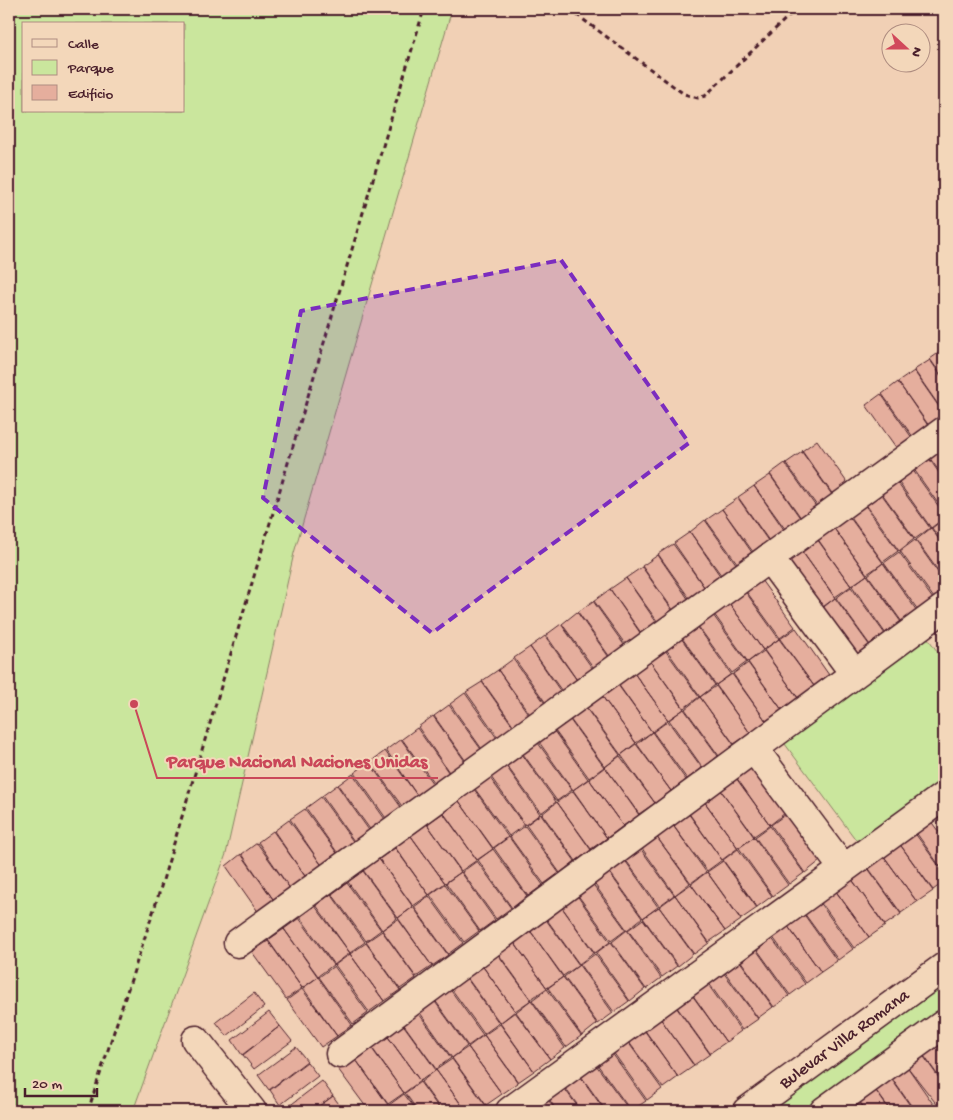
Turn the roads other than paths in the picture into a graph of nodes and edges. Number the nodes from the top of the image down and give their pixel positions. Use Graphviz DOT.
graph roads {
  1 [pos="944,431"];
  2 [pos="769,558"];
  3 [pos="942,613"];
  4 [pos="854,673"];
  5 [pos="754,749"];
  6 [pos="943,798"];
  7 [pos="844,868"];
  8 [pos="238,943"];
  9 [pos="944,967"];
  10 [pos="944,1024"];
  11 [pos="196,1040"];
  12 [pos="340,1054"];
  13 [pos="252,1111"];
  14 [pos="510,1111"];
  15 [pos="747,1111"];
  16 [pos="824,1111"];
  1 -- 2 [label="street"];
  2 -- 4 [label="street"];
  2 -- 8 [label="street"];
  3 -- 4 [label="street"];
  4 -- 5 [label="street"];
  5 -- 7 [label="street"];
  5 -- 12 [label="street"];
  6 -- 7 [label="street"];
  7 -- 14 [label="street"];
  9 -- 15 [label="street, Bulevar Villa Romana"];
  10 -- 16 [label="street"];
  11 -- 13 [label="street"];
}
